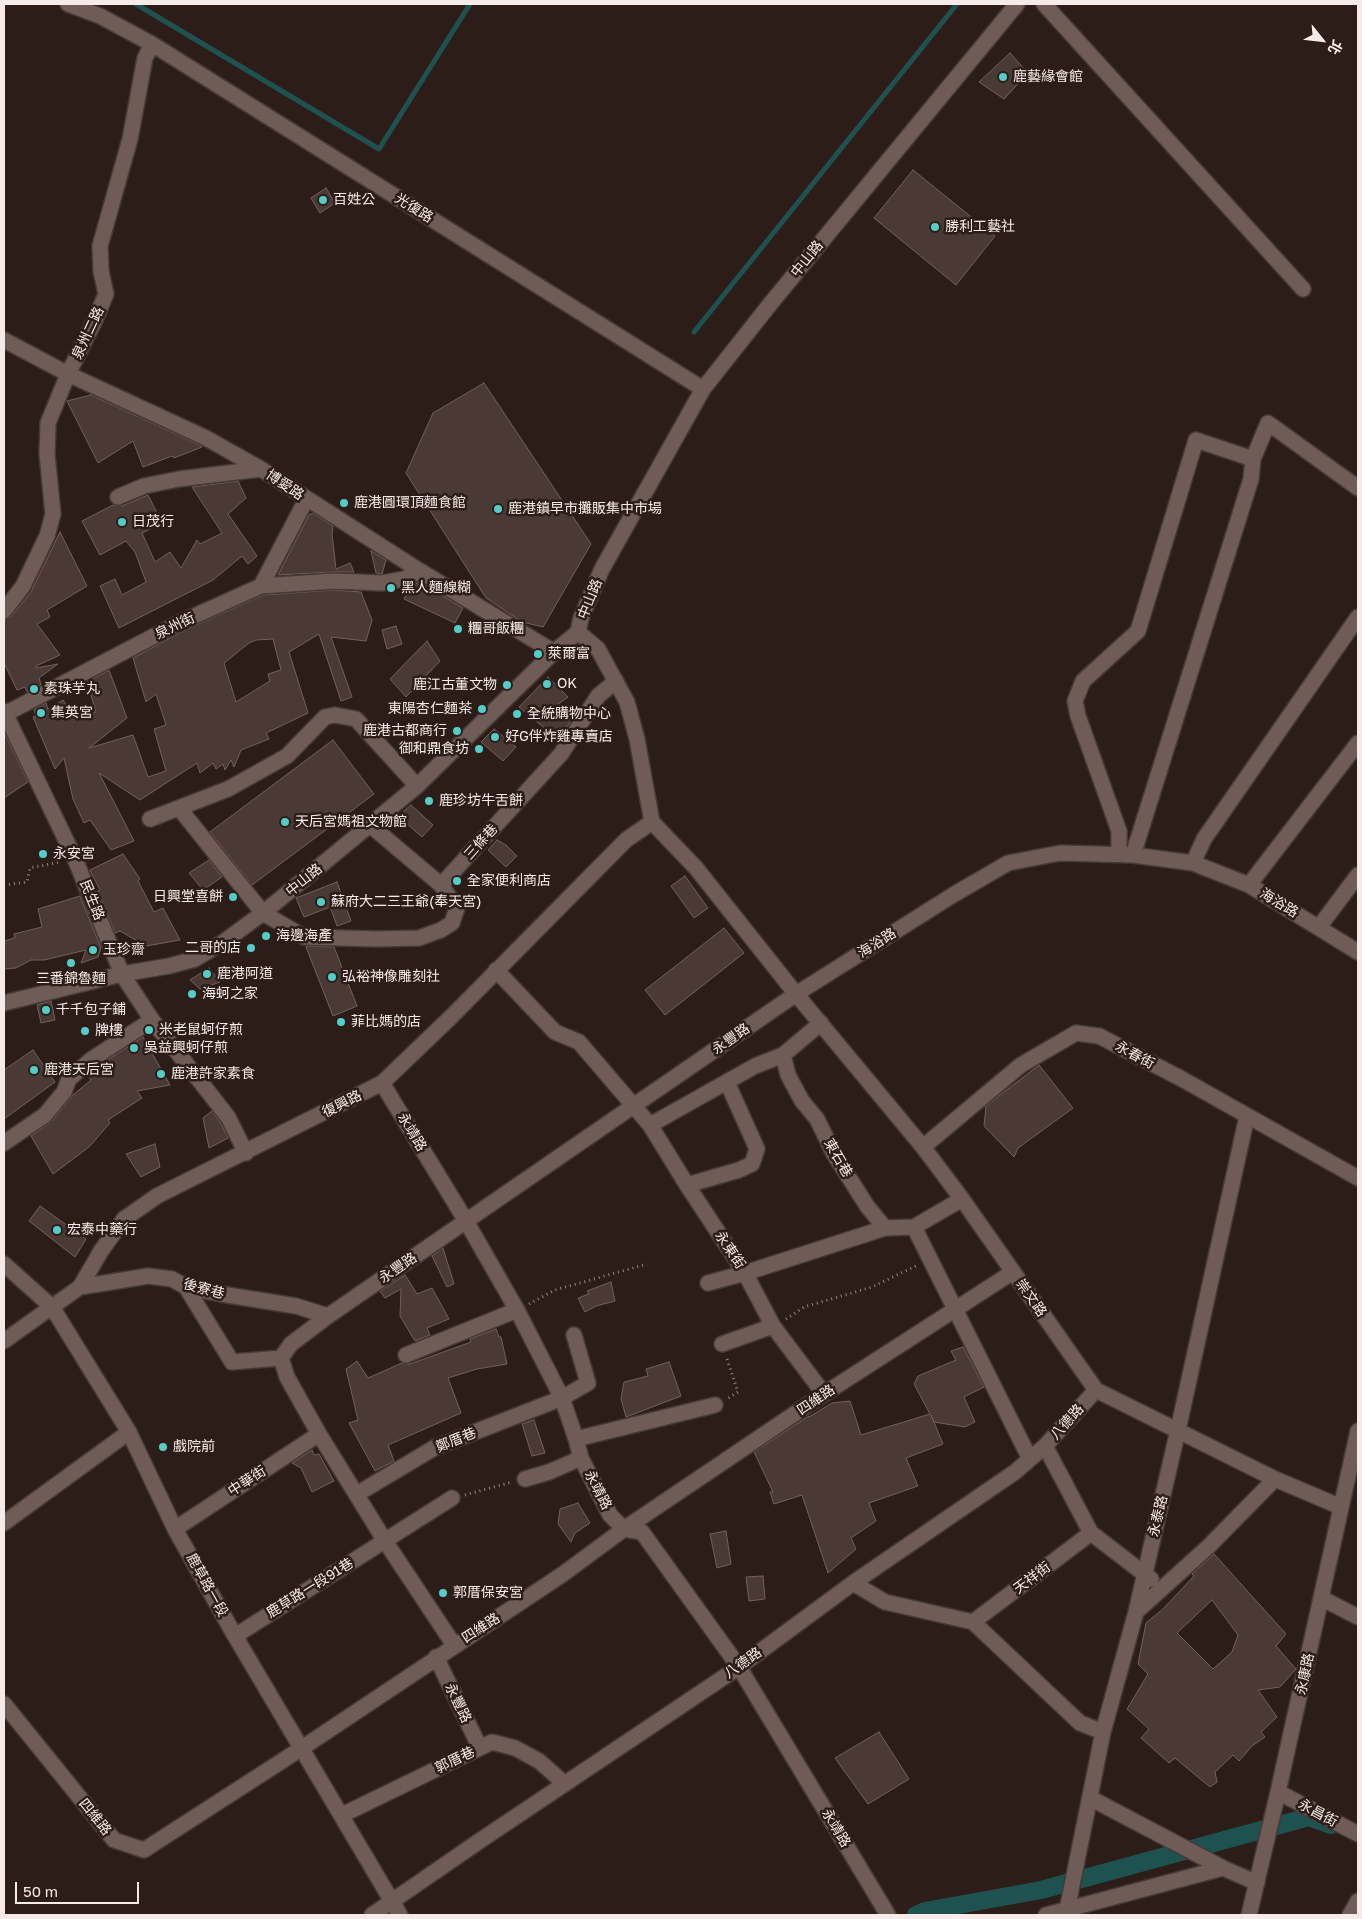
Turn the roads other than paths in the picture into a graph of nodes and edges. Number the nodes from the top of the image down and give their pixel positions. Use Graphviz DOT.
graph roads {
  1 [pos="68,4"];
  2 [pos="1017,4"];
  3 [pos="1044,4"];
  4 [pos="152,44"];
  5 [pos="1303,289"];
  6 [pos="4,340"];
  7 [pos="68,374"];
  8 [pos="703,389"];
  9 [pos="1253,459"];
  10 [pos="261,469"];
  11 [pos="1358,488"];
  12 [pos="118,497"];
  13 [pos="306,500"];
  14 [pos="420,571"];
  15 [pos="261,586"];
  16 [pos="4,611"];
  17 [pos="1358,617"];
  18 [pos="578,632"];
  19 [pos="554,652"];
  20 [pos="616,681"];
  21 [pos="4,713"];
  22 [pos="1358,743"];
  23 [pos="417,786"];
  24 [pos="179,808"];
  25 [pos="150,819"];
  26 [pos="652,822"];
  27 [pos="370,825"];
  28 [pos="1126,854"];
  29 [pos="1193,864"];
  30 [pos="1358,875"];
  31 [pos="442,885"];
  32 [pos="1250,885"];
  33 [pos="263,913"];
  34 [pos="1319,927"];
  35 [pos="1358,952"];
  36 [pos="496,970"];
  37 [pos="122,974"];
  38 [pos="796,994"];
  39 [pos="4,1003"];
  40 [pos="152,1020"];
  41 [pos="821,1023"];
  42 [pos="783,1056"];
  43 [pos="727,1082"];
  44 [pos="382,1083"];
  45 [pos="634,1106"];
  46 [pos="1247,1116"];
  47 [pos="650,1125"];
  48 [pos="4,1143"];
  49 [pos="923,1147"];
  50 [pos="246,1153"];
  51 [pos="1358,1178"];
  52 [pos="687,1185"];
  53 [pos="962,1199"];
  54 [pos="466,1221"];
  55 [pos="914,1227"];
  56 [pos="885,1228"];
  57 [pos="4,1264"];
  58 [pos="1013,1272"];
  59 [pos="745,1273"];
  60 [pos="708,1284"];
  61 [pos="80,1286"];
  62 [pos="186,1287"];
  63 [pos="52,1307"];
  64 [pos="955,1309"];
  65 [pos="517,1310"];
  66 [pos="328,1316"];
  67 [pos="773,1326"];
  68 [pos="574,1335"];
  69 [pos="4,1341"];
  70 [pos="722,1344"];
  71 [pos="406,1355"];
  72 [pos="281,1358"];
  73 [pos="1096,1390"];
  74 [pos="824,1394"];
  75 [pos="562,1398"];
  76 [pos="716,1405"];
  77 [pos="1178,1430"];
  78 [pos="129,1432"];
  79 [pos="1358,1432"];
  80 [pos="319,1434"];
  81 [pos="576,1439"];
  82 [pos="1044,1446"];
  83 [pos="581,1458"];
  84 [pos="1030,1459"];
  85 [pos="525,1479"];
  86 [pos="1276,1479"];
  87 [pos="357,1494"];
  88 [pos="452,1498"];
  89 [pos="1341,1507"];
  90 [pos="4,1523"];
  91 [pos="175,1529"];
  92 [pos="624,1529"];
  93 [pos="1091,1533"];
  94 [pos="385,1540"];
  95 [pos="1145,1574"];
  96 [pos="853,1583"];
  97 [pos="1162,1588"];
  98 [pos="1321,1598"];
  99 [pos="1136,1612"];
  100 [pos="1358,1617"];
  101 [pos="973,1622"];
  102 [pos="235,1636"];
  103 [pos="454,1645"];
  104 [pos="436,1657"];
  105 [pos="739,1667"];
  106 [pos="4,1704"];
  107 [pos="1103,1732"];
  108 [pos="302,1748"];
  109 [pos="480,1748"];
  110 [pos="565,1784"];
  111 [pos="1278,1792"];
  112 [pos="1090,1798"];
  113 [pos="342,1815"];
  114 [pos="1358,1834"];
  115 [pos="1223,1868"];
  116 [pos="1257,1883"];
  117 [pos="1358,1901"];
  118 [pos="396,1909"];
  119 [pos="1067,1913"];
  120 [pos="372,1915"];
  121 [pos="888,1915"];
  122 [pos="1046,1915"];
  123 [pos="1249,1915"];
  124 [pos="1350,1915"];
  1 -- 4 [label="street, 光復路"];
  2 -- 8 [label="street, 中山路"];
  3 -- 5 [label="street"];
  4 -- 7 [label="street, 泉州二路"];
  4 -- 8 [label="street, 光復路"];
  6 -- 7 [label="street, 博愛路"];
  7 -- 10 [label="street, 博愛路"];
  7 -- 16 [label="street, 泉州二路"];
  8 -- 18 [label="street, 中山路"];
  9 -- 11 [label="street"];
  9 -- 28 [label="street"];
  9 -- 28 [label="street"];
  10 -- 12 [label="street"];
  10 -- 13 [label="street, 博愛路"];
  13 -- 14 [label="street, 博愛路"];
  13 -- 15 [label="street"];
  14 -- 15 [label="street"];
  14 -- 19 [label="street, 博愛路"];
  15 -- 21 [label="street, 泉州街"];
  17 -- 29 [label="street"];
  18 -- 19 [label="street, 中山路"];
  18 -- 20 [label="street"];
  19 -- 23 [label="street, 中山路"];
  20 -- 26 [label="street"];
  20 -- 31 [label="street, 三條巷"];
  21 -- 37 [label="street, 民生路"];
  22 -- 32 [label="street"];
  23 -- 24 [label="street"];
  23 -- 27 [label="street, 中山路"];
  24 -- 25 [label="street"];
  24 -- 33 [label="street"];
  26 -- 36 [label="street, 復興路"];
  26 -- 38 [label="street"];
  27 -- 31 [label="street"];
  27 -- 33 [label="street, 中山路"];
  28 -- 29 [label="street, 海浴路"];
  28 -- 38 [label="street, 海浴路"];
  29 -- 32 [label="street, 海浴路"];
  30 -- 34 [label="street"];
  31 -- 33 [label="street"];
  32 -- 34 [label="street, 海浴路"];
  33 -- 37 [label="street, 中山路"];
  34 -- 35 [label="street, 海浴路"];
  36 -- 44 [label="street, 復興路"];
  36 -- 45 [label="street"];
  37 -- 39 [label="street, 中山路"];
  37 -- 40 [label="street, 民生路"];
  38 -- 41 [label="street, 崇文路"];
  38 -- 45 [label="street, 永豐路"];
  40 -- 48 [label="street"];
  40 -- 50 [label="street, 民生路"];
  41 -- 42 [label="street"];
  41 -- 49 [label="street, 崇文路"];
  42 -- 43 [label="street"];
  42 -- 56 [label="street, 東石巷"];
  43 -- 47 [label="street"];
  43 -- 52 [label="street"];
  44 -- 50 [label="street, 復興路"];
  44 -- 54 [label="street, 永靖路"];
  45 -- 47 [label="street, 永東街"];
  45 -- 54 [label="street, 永豐路"];
  46 -- 49 [label="street, 永春街"];
  46 -- 51 [label="street, 永春街"];
  46 -- 77 [label="street, 永泰路"];
  47 -- 52 [label="street, 永東街"];
  49 -- 53 [label="street, 崇文路"];
  50 -- 61 [label="street, 復興路"];
  52 -- 59 [label="street, 永東街"];
  53 -- 55 [label="street"];
  53 -- 58 [label="street, 崇文路"];
  54 -- 65 [label="street, 永靖路"];
  54 -- 66 [label="street, 永豐路"];
  55 -- 56 [label="street"];
  55 -- 64 [label="street"];
  56 -- 59 [label="street"];
  57 -- 63 [label="street, 鹿草路一段"];
  58 -- 64 [label="street, 四維路"];
  58 -- 73 [label="street, 崇文路"];
  59 -- 60 [label="street"];
  59 -- 67 [label="street, 永東街"];
  61 -- 62 [label="street, 後寮巷"];
  61 -- 63 [label="street, 復興路"];
  62 -- 66 [label="street, 後寮巷"];
  62 -- 72 [label="street"];
  63 -- 69 [label="street, 復興路"];
  63 -- 78 [label="street, 鹿草路一段"];
  64 -- 74 [label="street, 四維路"];
  64 -- 84 [label="street"];
  65 -- 71 [label="street"];
  65 -- 75 [label="street, 永靖路"];
  66 -- 72 [label="street, 永豐路"];
  67 -- 70 [label="street"];
  67 -- 74 [label="street, 永東街"];
  68 -- 75 [label="street, 鄭厝巷"];
  72 -- 80 [label="street"];
  73 -- 77 [label="street, 崇文路"];
  73 -- 82 [label="street, 八德路"];
  74 -- 92 [label="street, 四維路"];
  75 -- 81 [label="street, 永靖路"];
  75 -- 87 [label="street, 鄭厝巷"];
  76 -- 81 [label="street"];
  77 -- 86 [label="street, 崇文路"];
  77 -- 95 [label="street, 永泰路"];
  78 -- 90 [label="street"];
  78 -- 91 [label="street, 鹿草路一段"];
  79 -- 89 [label="street, 永康路"];
  80 -- 87 [label="street"];
  80 -- 91 [label="street, 中華街"];
  81 -- 83 [label="street, 永靖路"];
  82 -- 84 [label="street, 八德路"];
  82 -- 93 [label="street"];
  83 -- 85 [label="street"];
  83 -- 92 [label="street, 永靖路"];
  84 -- 96 [label="street, 八德路"];
  86 -- 89 [label="street, 崇文路"];
  86 -- 97 [label="street"];
  87 -- 94 [label="street"];
  88 -- 94 [label="street, 鹿草路一段91巷"];
  89 -- 98 [label="street, 永康路"];
  91 -- 102 [label="street, 鹿草路一段"];
  92 -- 103 [label="street, 四維路"];
  92 -- 105 [label="street, 永靖路"];
  93 -- 95 [label="street"];
  93 -- 101 [label="street, 天祥街"];
  94 -- 102 [label="street, 鹿草路一段91巷"];
  94 -- 103 [label="street"];
  95 -- 97 [label="street"];
  95 -- 99 [label="street, 永泰路"];
  96 -- 101 [label="street"];
  96 -- 105 [label="street, 八德路"];
  97 -- 99 [label="street"];
  98 -- 100 [label="street"];
  98 -- 111 [label="street, 永康路"];
  99 -- 107 [label="street, 永泰路"];
  101 -- 107 [label="street"];
  102 -- 108 [label="street, 鹿草路一段"];
  103 -- 104 [label="street, 四維路"];
  104 -- 108 [label="street, 四維路"];
  104 -- 109 [label="street, 永豐路"];
  105 -- 110 [label="street, 八德路"];
  105 -- 121 [label="street, 永靖路"];
  106 -- 108 [label="street, 四維路"];
  107 -- 112 [label="street, 永泰路"];
  108 -- 113 [label="street, 鹿草路一段"];
  109 -- 110 [label="street, 郭厝巷"];
  109 -- 113 [label="street, 郭厝巷"];
  110 -- 118 [label="street, 八德路"];
  111 -- 114 [label="street, 永昌街"];
  111 -- 116 [label="street, 永康路"];
  112 -- 115 [label="street"];
  112 -- 119 [label="street, 永泰路"];
  113 -- 118 [label="street, 鹿草路一段"];
  115 -- 116 [label="street"];
  115 -- 119 [label="street"];
  116 -- 123 [label="street, 永康路"];
  117 -- 124 [label="street"];
  118 -- 120 [label="street, 八德路"];
  119 -- 122 [label="street"];
}
